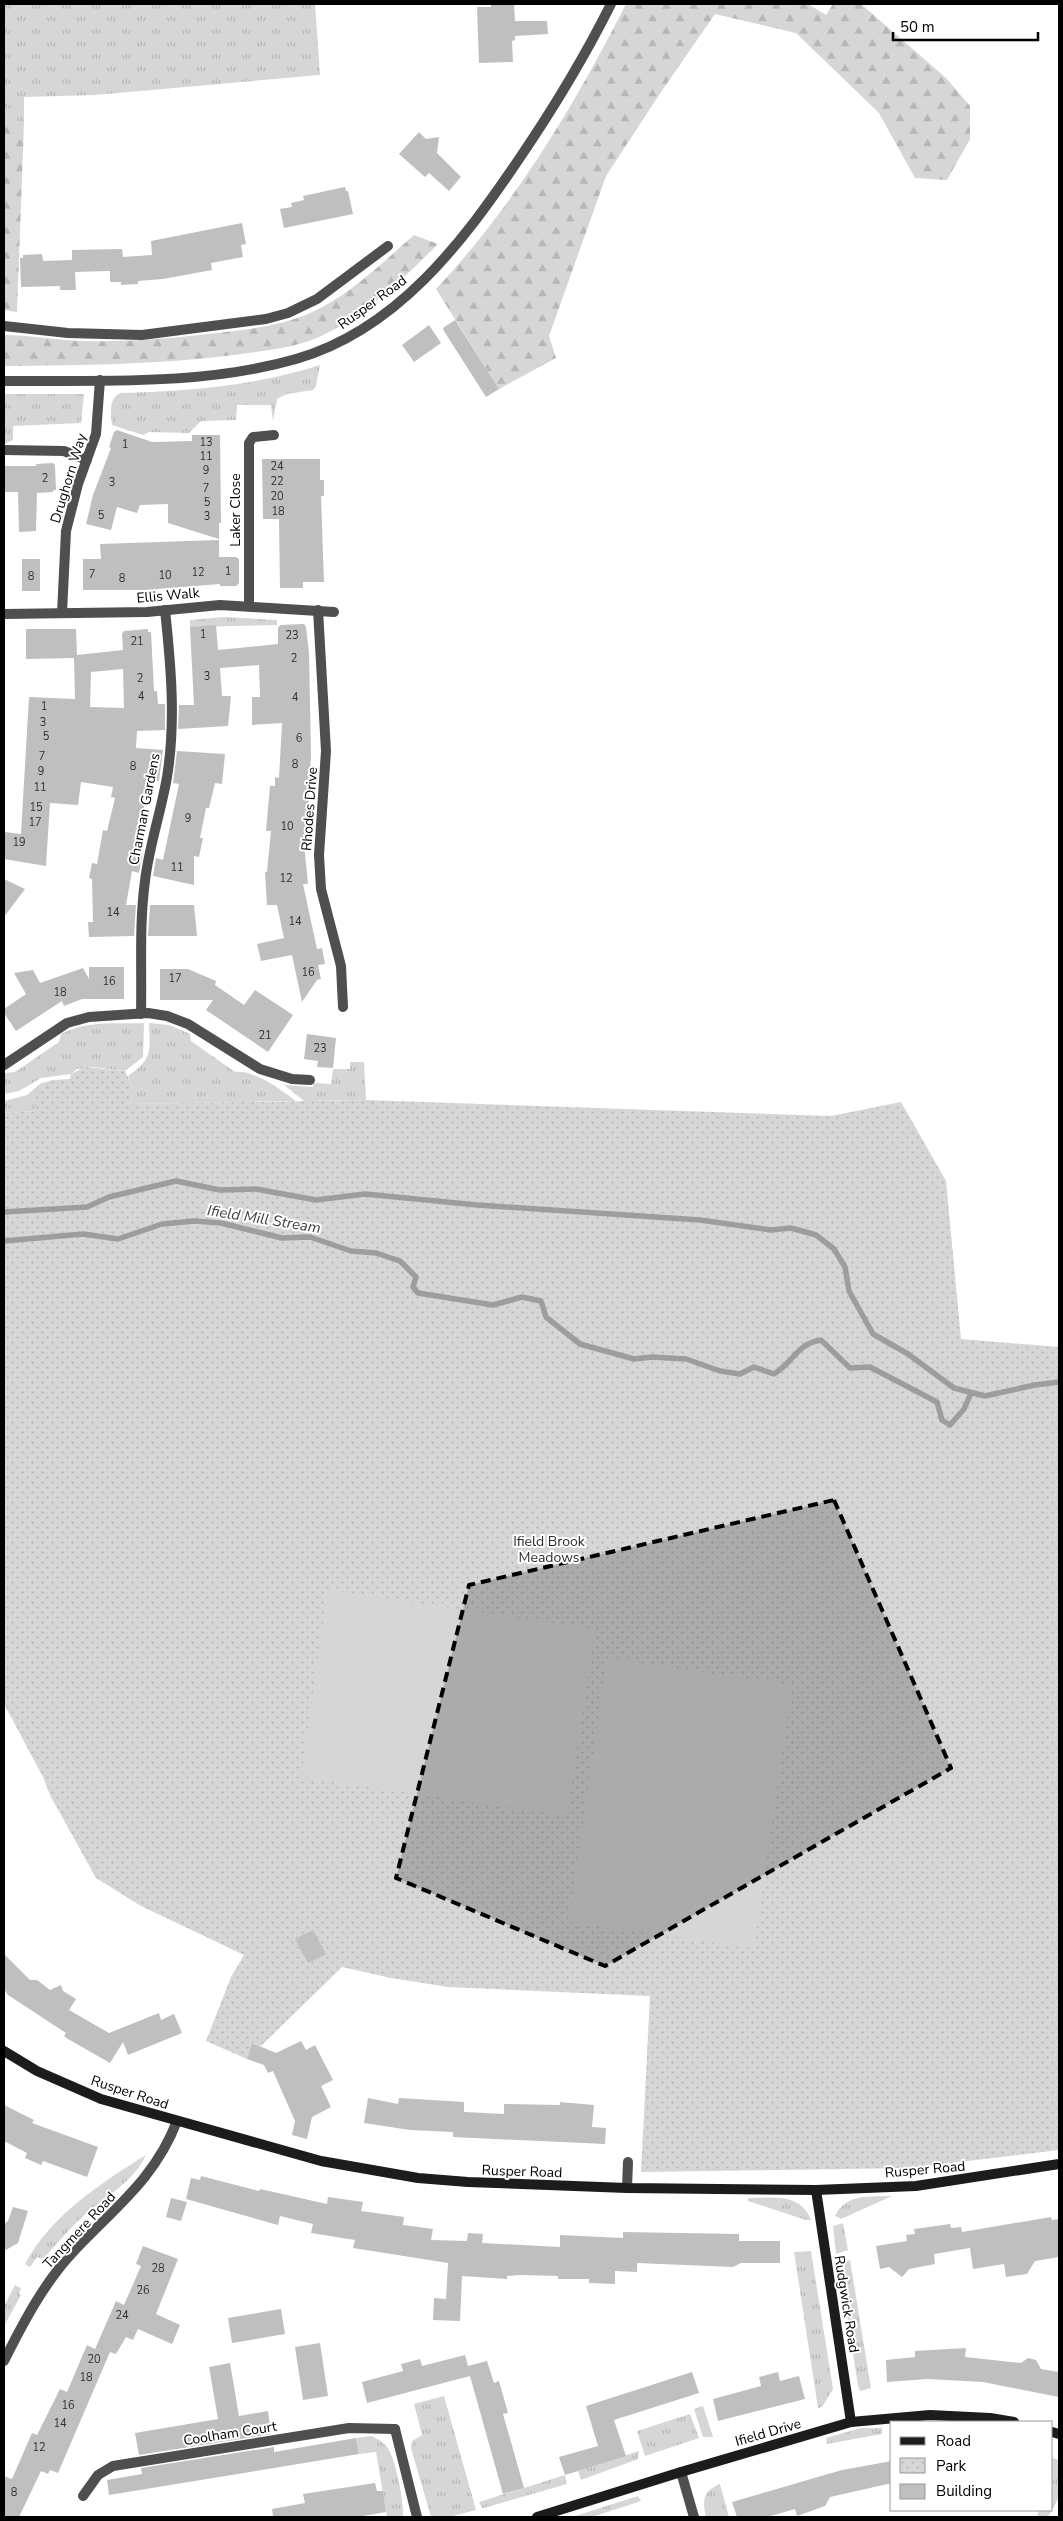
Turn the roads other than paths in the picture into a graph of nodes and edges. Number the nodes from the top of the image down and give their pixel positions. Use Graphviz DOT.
graph roads {
  1 [pos="611,4"];
  2 [pos="388,246"];
  3 [pos="4,326"];
  4 [pos="4,380"];
  5 [pos="100,380"];
  6 [pos="274,435"];
  7 [pos="4,450"];
  8 [pos="86,460"];
  9 [pos="249,606"];
  10 [pos="165,610"];
  11 [pos="318,610"];
  12 [pos="334,612"];
  13 [pos="62,613"];
  14 [pos="4,614"];
  15 [pos="343,1007"];
  16 [pos="142,1014"];
  17 [pos="4,1065"];
  18 [pos="310,1080"];
  19 [pos="4,2050"];
  20 [pos="177,2122"];
  21 [pos="628,2162"];
  22 [pos="1059,2164"];
  23 [pos="627,2188"];
  24 [pos="816,2190"];
  25 [pos="4,2362"];
  26 [pos="1008,2421"];
  27 [pos="851,2422"];
  28 [pos="681,2472"];
  29 [pos="84,2496"];
  30 [pos="417,2517"];
  31 [pos="537,2517"];
  32 [pos="694,2517"];
  1 -- 5 [label="street, Rusper Road"];
  2 -- 3 [label="street"];
  4 -- 5 [label="street, Rusper Road"];
  5 -- 8 [label="street, Drughorn Way"];
  6 -- 9 [label="street, Laker Close"];
  7 -- 8 [label="street"];
  8 -- 13 [label="street, Drughorn Way"];
  9 -- 10 [label="street, Ellis Walk"];
  9 -- 11 [label="street, Ellis Walk"];
  10 -- 13 [label="street, Ellis Walk"];
  10 -- 16 [label="street, Charman Gardens"];
  11 -- 12 [label="street, Ellis Walk"];
  11 -- 15 [label="street, Rhodes Drive"];
  13 -- 14 [label="street, Ellis Walk"];
  16 -- 17 [label="street"];
  16 -- 18 [label="street"];
  19 -- 20 [label="street, Rusper Road"];
  20 -- 23 [label="street, Rusper Road"];
  20 -- 25 [label="street, Tangmere Road"];
  21 -- 23 [label="street"];
  22 -- 24 [label="street, Rusper Road"];
  23 -- 24 [label="street, Rusper Road"];
  24 -- 27 [label="street, Rudgwick Road"];
  26 -- 27 [label="street, Ifield Drive"];
  27 -- 28 [label="street, Ifield Drive"];
  28 -- 31 [label="street, Ifield Drive"];
  28 -- 32 [label="street"];
  29 -- 30 [label="street, Coolham Court"];
}
